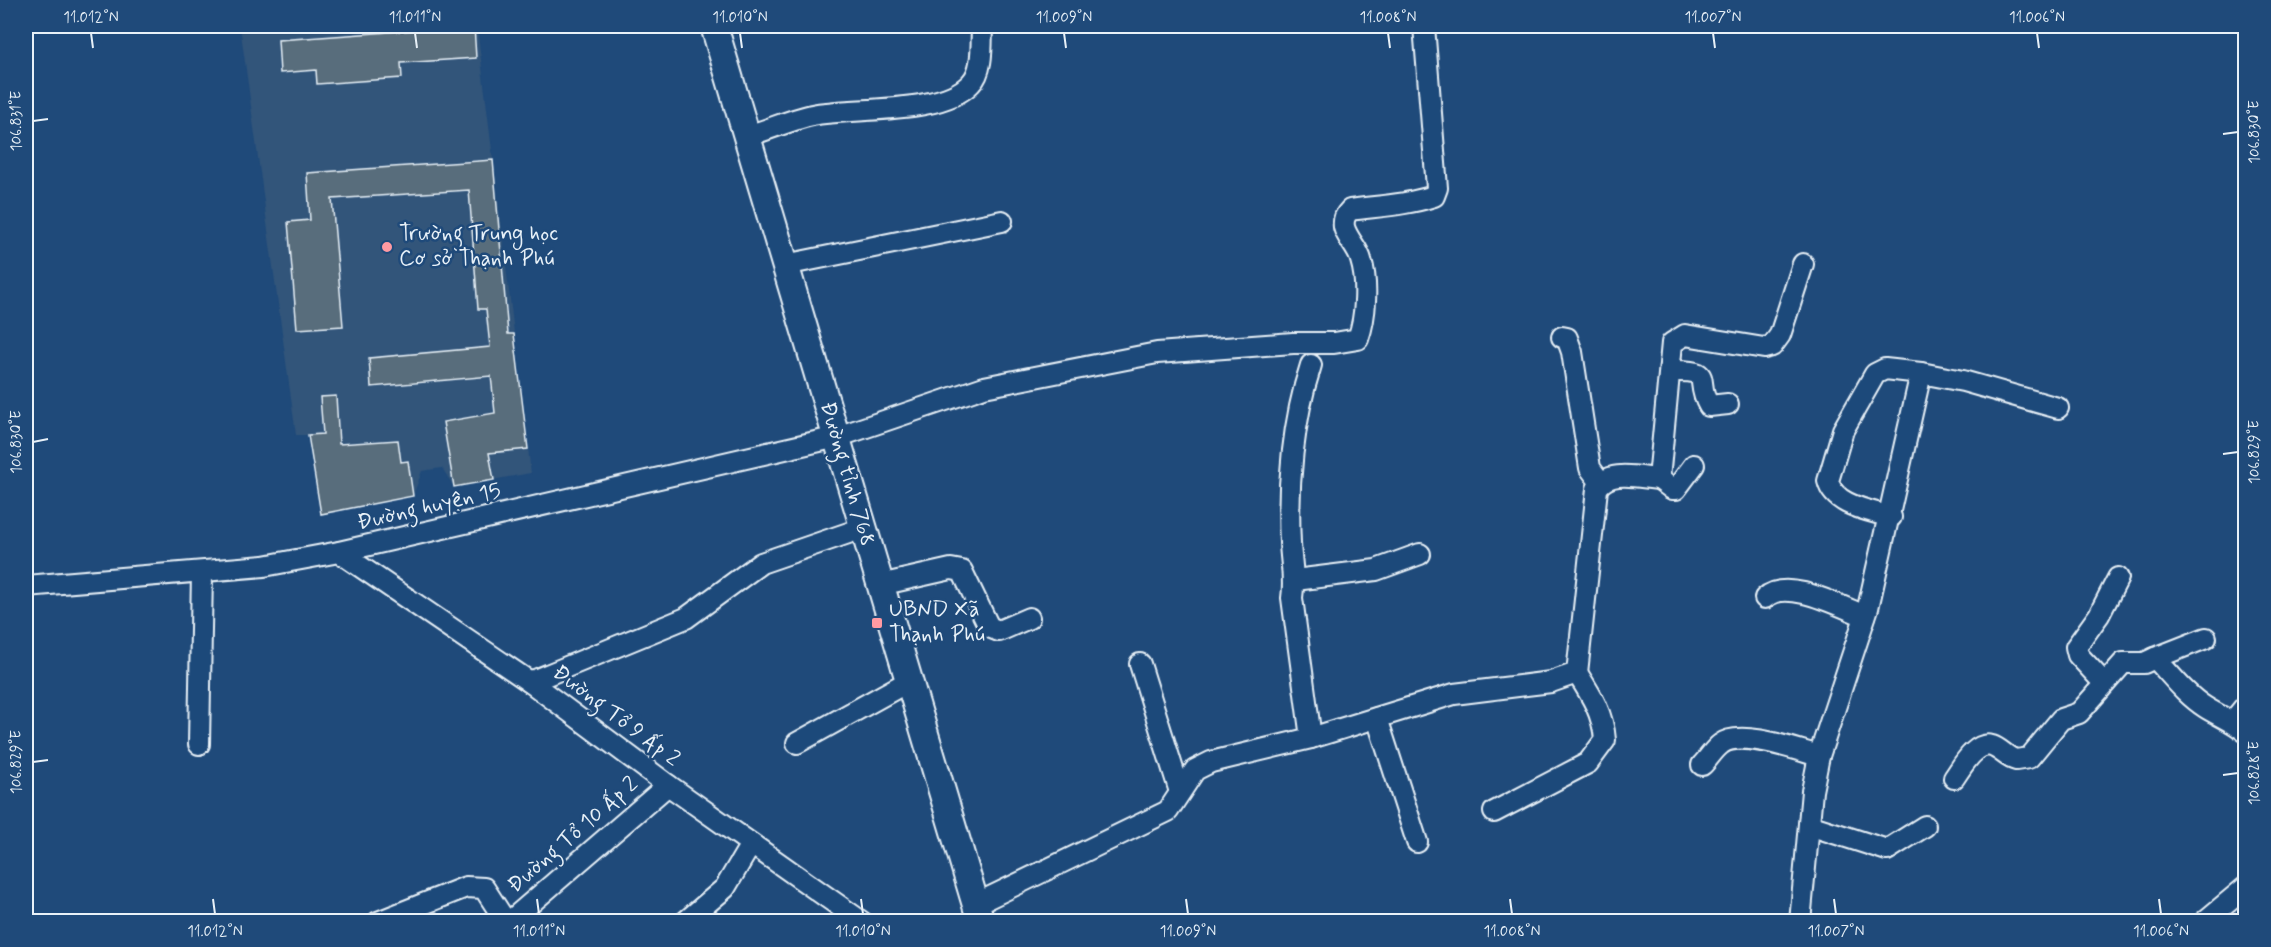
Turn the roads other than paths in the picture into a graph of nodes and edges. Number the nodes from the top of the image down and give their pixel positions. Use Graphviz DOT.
graph roads {
  1 [pos="714,26"];
  2 [pos="982,26"];
  3 [pos="1424,26"];
  4 [pos="747,136"];
  5 [pos="1002,221"];
  6 [pos="1803,264"];
  7 [pos="785,265"];
  8 [pos="1562,337"];
  9 [pos="1311,365"];
  10 [pos="1671,371"];
  11 [pos="1921,373"];
  12 [pos="1728,404"];
  13 [pos="2058,408"];
  14 [pos="837,437"];
  15 [pos="1694,465"];
  16 [pos="1659,479"];
  17 [pos="1601,483"];
  18 [pos="1891,517"];
  19 [pos="863,528"];
  20 [pos="339,552"];
  21 [pos="1420,554"];
  22 [pos="202,572"];
  23 [pos="2118,578"];
  24 [pos="1295,580"];
  25 [pos="880,585"];
  26 [pos="26,586"];
  27 [pos="1766,598"];
  28 [pos="1865,616"];
  29 [pos="1029,618"];
  30 [pos="2206,638"];
  31 [pos="2155,658"];
  32 [pos="1140,664"];
  33 [pos="1577,673"];
  34 [pos="909,681"];
  35 [pos="530,682"];
  36 [pos="2104,683"];
  37 [pos="2246,705"];
  38 [pos="1377,718"];
  39 [pos="2239,726"];
  40 [pos="1311,738"];
  41 [pos="797,743"];
  42 [pos="199,744"];
  43 [pos="1819,756"];
  44 [pos="1702,765"];
  45 [pos="1953,778"];
  46 [pos="668,785"];
  47 [pos="1180,792"];
  48 [pos="1494,812"];
  49 [pos="1809,825"];
  50 [pos="1925,826"];
  51 [pos="1417,842"];
  52 [pos="752,844"];
  53 [pos="2246,887"];
  54 [pos="978,913"];
  55 [pos="378,921"];
  56 [pos="508,921"];
  57 [pos="686,921"];
  58 [pos="862,921"];
  59 [pos="1800,921"];
  60 [pos="2204,921"];
  1 -- 4 [label="main road, Đường tỉnh 768"];
  2 -- 4 [label="street"];
  3 -- 14 [label="street, Đường huyện 15"];
  4 -- 7 [label="main road, Đường tỉnh 768"];
  5 -- 7 [label="street"];
  6 -- 10 [label="street"];
  7 -- 14 [label="main road, Đường tỉnh 768"];
  8 -- 17 [label="street"];
  9 -- 24 [label="street"];
  10 -- 12 [label="street"];
  10 -- 16 [label="street"];
  11 -- 13 [label="street"];
  11 -- 18 [label="street"];
  11 -- 18 [label="street"];
  14 -- 19 [label="main road, Đường tỉnh 768"];
  14 -- 20 [label="street, Đường huyện 15"];
  15 -- 16 [label="street"];
  16 -- 17 [label="street"];
  17 -- 33 [label="street"];
  18 -- 28 [label="street"];
  19 -- 25 [label="main road, Đường tỉnh 768"];
  19 -- 35 [label="street"];
  20 -- 22 [label="street, Đường huyện 15"];
  20 -- 35 [label="street, Đường Tổ 9 Ấp 2"];
  21 -- 24 [label="street"];
  22 -- 26 [label="street, Đường huyện 15"];
  22 -- 42 [label="street"];
  23 -- 36 [label="street"];
  24 -- 40 [label="street"];
  25 -- 29 [label="street"];
  25 -- 34 [label="main road, Đường tỉnh 768"];
  27 -- 28 [label="street"];
  28 -- 43 [label="street"];
  30 -- 31 [label="street"];
  31 -- 36 [label="street"];
  31 -- 39 [label="street"];
  32 -- 47 [label="street"];
  33 -- 38 [label="street"];
  33 -- 48 [label="street"];
  34 -- 41 [label="street"];
  34 -- 54 [label="main road, Đường tỉnh 768"];
  35 -- 46 [label="street, Đường Tổ 9 Ấp 2"];
  36 -- 45 [label="street"];
  37 -- 39 [label="street"];
  38 -- 40 [label="street"];
  38 -- 51 [label="street"];
  40 -- 47 [label="street"];
  43 -- 44 [label="street"];
  43 -- 49 [label="street"];
  46 -- 52 [label="street, Đường Tổ 9 Ấp 2"];
  46 -- 56 [label="street, Đường Tổ 10 Ấp 2"];
  47 -- 54 [label="street"];
  49 -- 50 [label="street"];
  49 -- 59 [label="street"];
  52 -- 57 [label="street"];
  52 -- 58 [label="street, Đường Tổ 9 Ấp 2"];
  53 -- 60 [label="street"];
  55 -- 56 [label="street"];
}
